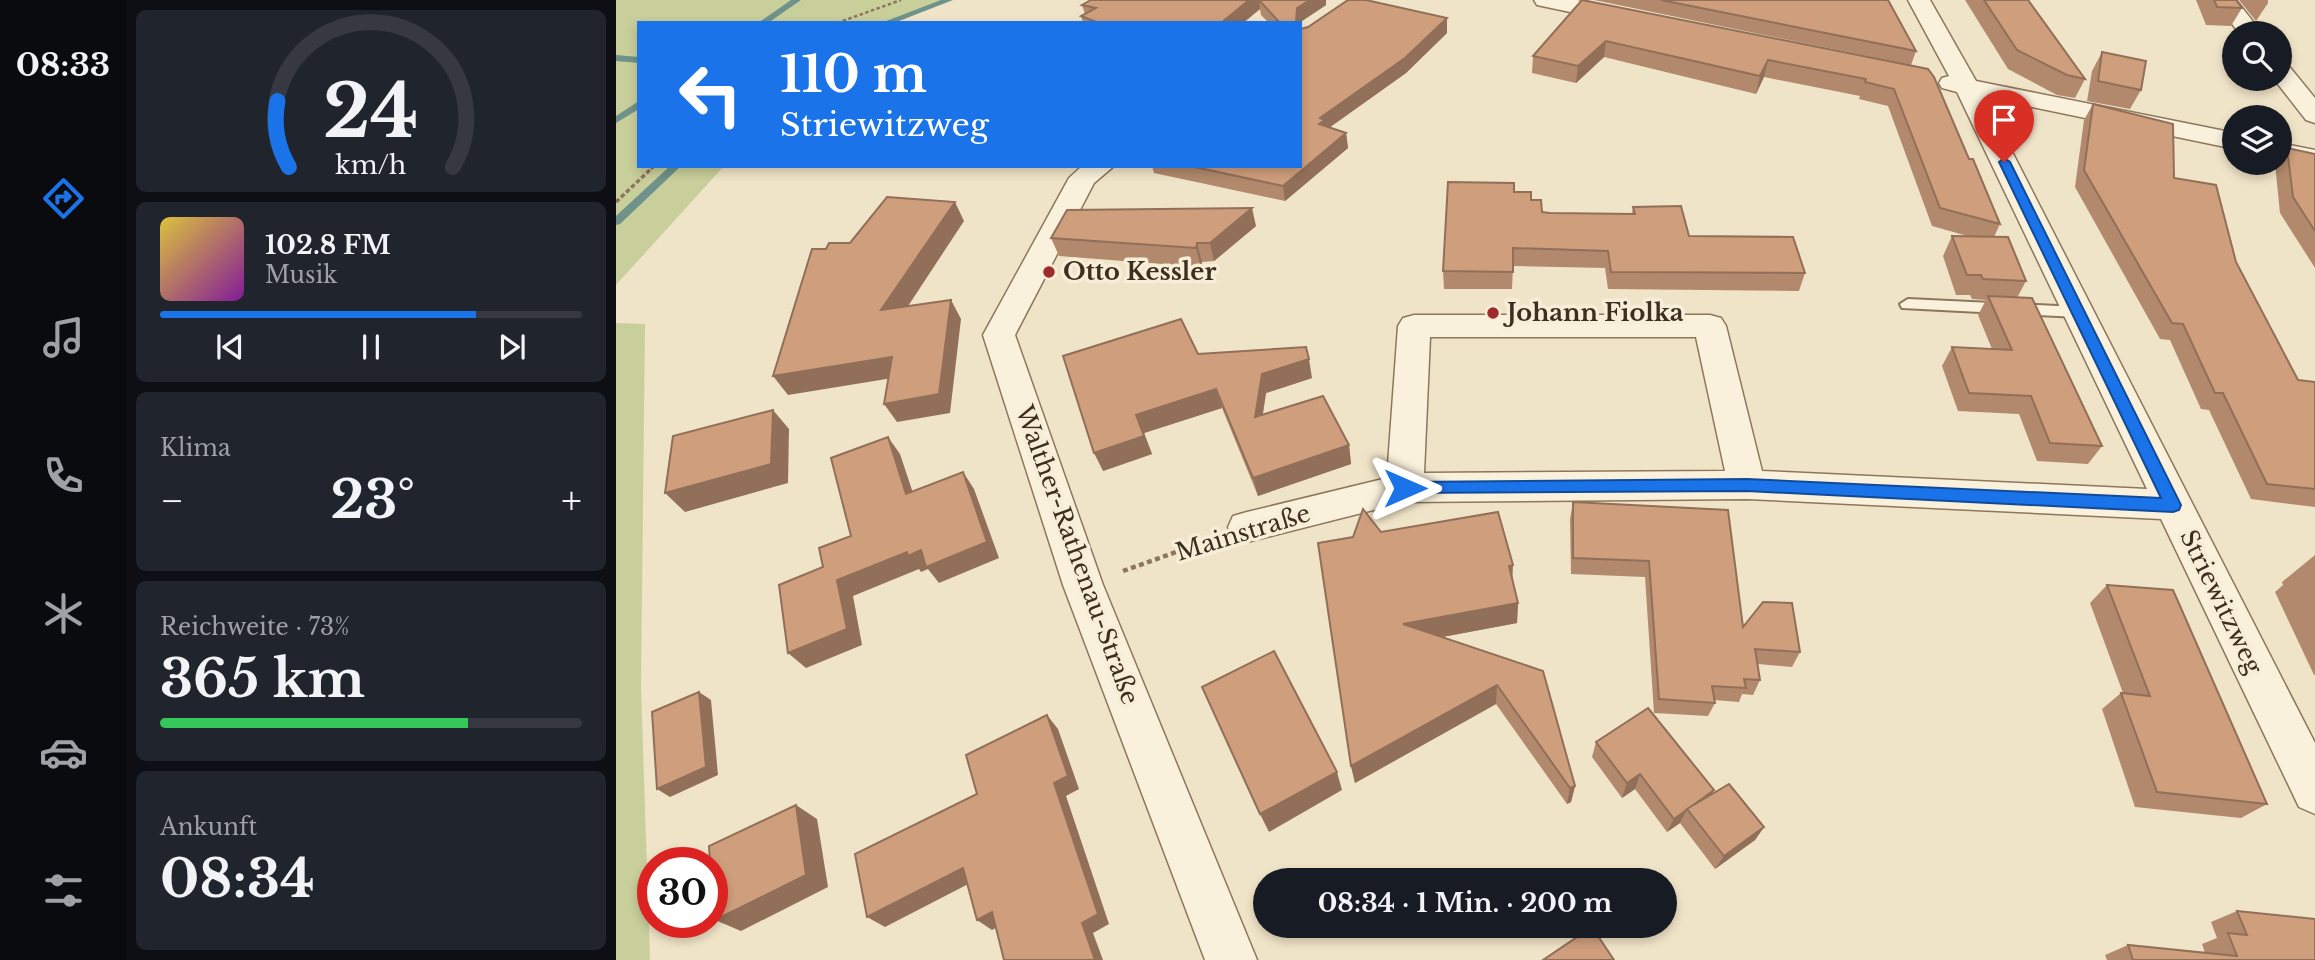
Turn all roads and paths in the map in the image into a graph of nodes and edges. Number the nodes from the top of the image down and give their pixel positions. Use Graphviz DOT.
graph roads {
  1 [pos="901,0"];
  2 [pos="1545,0"];
  3 [pos="1919,0"];
  4 [pos="2225,0"];
  5 [pos="843,21"];
  6 [pos="2242,21"];
  7 [pos="1654,22"];
  8 [pos="1927,78"];
  9 [pos="2292,85"];
  10 [pos="1968,87"];
  11 [pos="2315,115"];
  12 [pos="2222,138"];
  13 [pos="2292,153"];
  14 [pos="2315,158"];
  15 [pos="652,168"];
  16 [pos="1098,168"];
  17 [pos="616,202"];
  18 [pos="1908,304"];
  19 [pos="2078,312"];
  20 [pos="1747,485"];
  21 [pos="1405,488"];
  22 [pos="2173,505"];
  23 [pos="1247,527"];
  24 [pos="1083,585"];
  25 [pos="2315,791"];
  26 [pos="1231,960"];
  1 -- 5 [label="path"];
  2 -- 7 [label="street"];
  3 -- 10 [label="street, Striewitzweg"];
  4 -- 6 [label="street"];
  8 -- 10 [label="street"];
  9 -- 11 [label="street"];
  10 -- 12 [label="street"];
  10 -- 19 [label="street, Striewitzweg"];
  13 -- 14 [label="street"];
  15 -- 17 [label="path"];
  16 -- 24 [label="street, Walther-Rathenau-Straße"];
  18 -- 19 [label="lane"];
  19 -- 22 [label="street, Striewitzweg"];
  20 -- 21 [label="street, Mainstraße"];
  20 -- 21 [label="street"];
  20 -- 22 [label="street, Mainstraße"];
  21 -- 23 [label="street, Mainstraße"];
  22 -- 25 [label="street, Striewitzweg"];
  23 -- 24 [label="path, Mainstraße"];
  24 -- 26 [label="street, Walther-Rathenau-Straße"];
}
